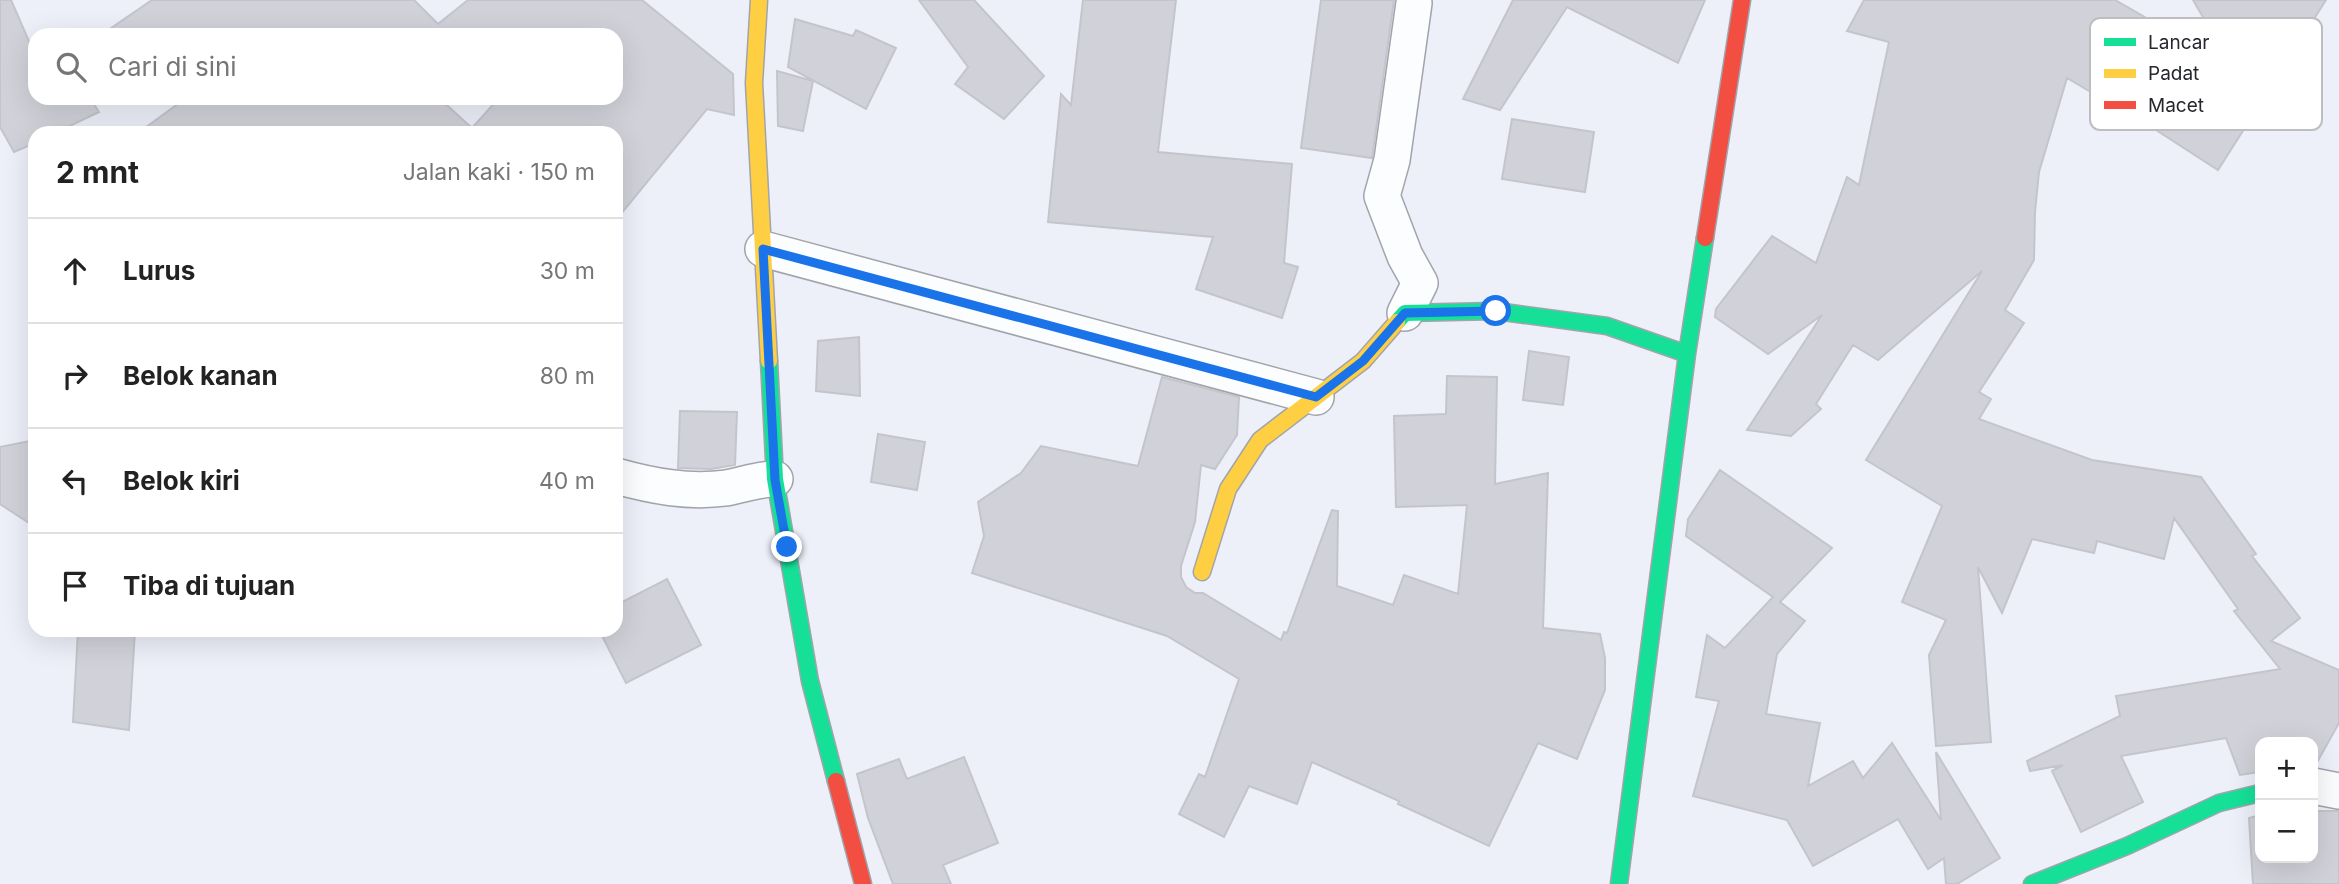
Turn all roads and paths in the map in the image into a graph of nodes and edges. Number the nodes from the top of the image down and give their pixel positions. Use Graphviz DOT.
graph roads {
  1 [pos="759,0"];
  2 [pos="1742,0"];
  3 [pos="1414,2"];
  4 [pos="763,249"];
  5 [pos="1405,313"];
  6 [pos="1687,354"];
  7 [pos="1316,397"];
  8 [pos="623,478"];
  9 [pos="775,480"];
  10 [pos="1202,572"];
  11 [pos="2318,787"];
  12 [pos="2339,791"];
  13 [pos="2255,794"];
  14 [pos="863,884"];
  15 [pos="1619,884"];
  16 [pos="2032,884"];
  1 -- 4 [label="street"];
  2 -- 6 [label="street"];
  3 -- 5 [label="street"];
  4 -- 7 [label="street"];
  4 -- 9 [label="street"];
  5 -- 6 [label="street"];
  5 -- 7 [label="street"];
  6 -- 15 [label="street"];
  7 -- 10 [label="street"];
  8 -- 9 [label="street"];
  9 -- 14 [label="street"];
  11 -- 12 [label="street"];
  13 -- 16 [label="street"];
}
